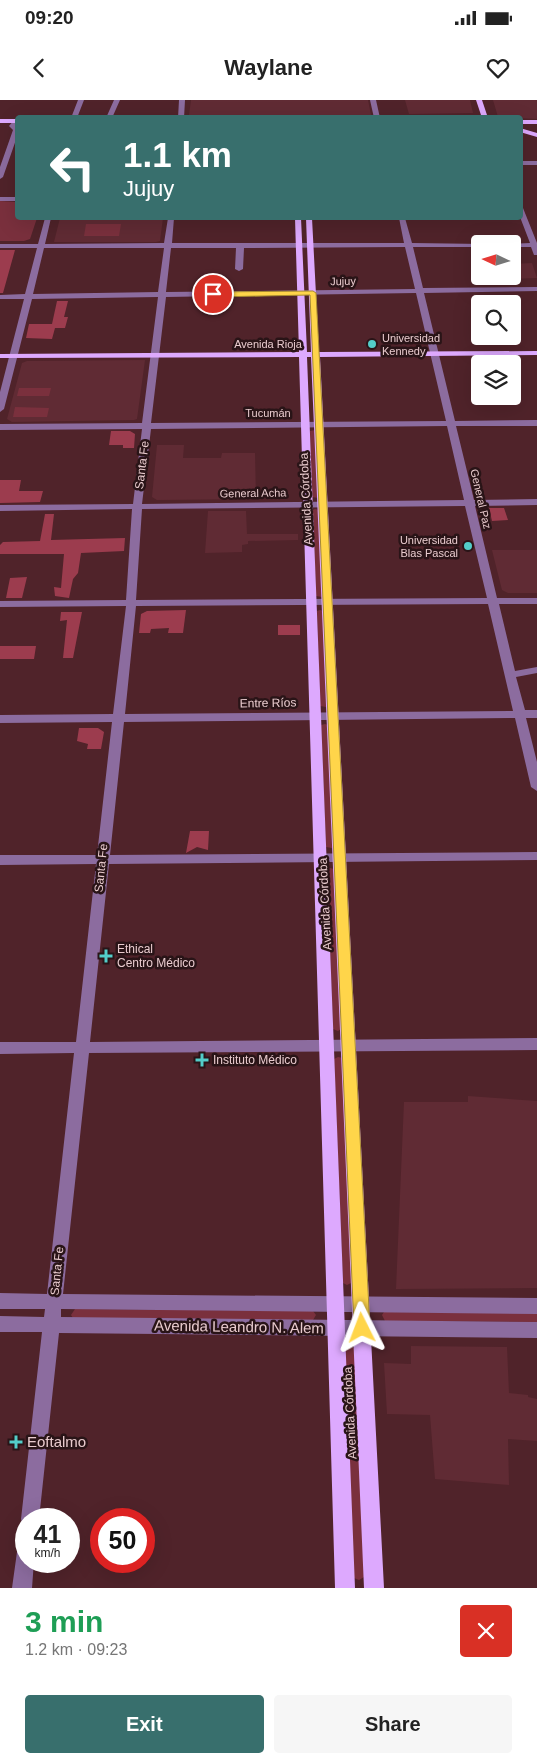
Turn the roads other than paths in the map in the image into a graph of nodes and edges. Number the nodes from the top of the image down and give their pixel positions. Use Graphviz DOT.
graph roads {
  1 [pos="81,100"];
  2 [pos="117,100"];
  3 [pos="182,100"];
  4 [pos="373,100"];
  5 [pos="479,100"];
  6 [pos="486,100"];
  7 [pos="482,109"];
  8 [pos="75,115"];
  9 [pos="110,115"];
  10 [pos="181,115"];
  11 [pos="376,115"];
  12 [pos="474,115"];
  13 [pos="486,115"];
  14 [pos="488,115"];
  15 [pos="0,121"];
  16 [pos="523,122"];
  17 [pos="537,122"];
  18 [pos="15,125"];
  19 [pos="15,125"];
  20 [pos="0,127"];
  21 [pos="15,128"];
  22 [pos="523,131"];
  23 [pos="537,134"];
  24 [pos="6,158"];
  25 [pos="523,163"];
  26 [pos="537,164"];
  27 [pos="0,178"];
  28 [pos="0,199"];
  29 [pos="15,199"];
  30 [pos="523,217"];
  31 [pos="48,220"];
  32 [pos="171,220"];
  33 [pos="298,220"];
  34 [pos="309,220"];
  35 [pos="403,220"];
  36 [pos="527,228"];
  37 [pos="537,228"];
  38 [pos="299,245"];
  39 [pos="311,245"];
  40 [pos="409,245"];
  41 [pos="471,245"];
  42 [pos="521,245"];
  43 [pos="534,245"];
  44 [pos="0,246"];
  45 [pos="41,246"];
  46 [pos="168,246"];
  47 [pos="240,246"];
  48 [pos="537,253"];
  49 [pos="239,269"];
  50 [pos="537,289"];
  51 [pos="420,291"];
  52 [pos="301,293"];
  53 [pos="313,293"];
  54 [pos="161,295"];
  55 [pos="0,297"];
  56 [pos="28,297"];
  57 [pos="537,347"];
  58 [pos="0,350"];
  59 [pos="433,351"];
  60 [pos="303,352"];
  61 [pos="316,352"];
  62 [pos="14,353"];
  63 [pos="155,353"];
  64 [pos="537,353"];
  65 [pos="0,356"];
  66 [pos="0,409"];
  67 [pos="451,423"];
  68 [pos="537,423"];
  69 [pos="306,424"];
  70 [pos="319,424"];
  71 [pos="146,426"];
  72 [pos="0,427"];
  73 [pos="469,502"];
  74 [pos="537,502"];
  75 [pos="308,504"];
  76 [pos="323,504"];
  77 [pos="138,506"];
  78 [pos="0,508"];
  79 [pos="493,601"];
  80 [pos="537,601"];
  81 [pos="312,602"];
  82 [pos="328,602"];
  83 [pos="0,604"];
  84 [pos="131,604"];
  85 [pos="537,670"];
  86 [pos="510,675"];
  87 [pos="520,714"];
  88 [pos="537,714"];
  89 [pos="316,716"];
  90 [pos="333,716"];
  91 [pos="118,718"];
  92 [pos="0,720"];
  93 [pos="537,787"];
  94 [pos="537,856"];
  95 [pos="320,858"];
  96 [pos="340,858"];
  97 [pos="0,860"];
  98 [pos="102,860"];
  99 [pos="537,1044"];
  100 [pos="327,1046"];
  101 [pos="348,1046"];
  102 [pos="0,1048"];
  103 [pos="82,1048"];
  104 [pos="0,1301"];
  105 [pos="53,1302"];
  106 [pos="335,1303"];
  107 [pos="361,1304"];
  108 [pos="537,1306"];
  109 [pos="0,1324"];
  110 [pos="50,1325"];
  111 [pos="336,1328"];
  112 [pos="362,1328"];
  113 [pos="537,1330"];
  114 [pos="31,1508"];
  115 [pos="24,1573"];
  116 [pos="22,1588"];
  117 [pos="345,1588"];
  118 [pos="374,1588"];
  1 -- 8 [label="street"];
  2 -- 9 [label="street"];
  3 -- 10 [label="street"];
  4 -- 11 [label="street"];
  5 -- 7 [label="main road"];
  6 -- 14 [label="main road"];
  7 -- 12 [label="main road"];
  7 -- 13 [label="main road"];
  15 -- 18 [label="main road"];
  16 -- 17 [label="main road"];
  19 -- 20 [label="main road"];
  21 -- 24 [label="street"];
  22 -- 23 [label="main road"];
  24 -- 27 [label="street"];
  25 -- 26 [label="street"];
  28 -- 29 [label="street"];
  30 -- 36 [label="street"];
  31 -- 45 [label="street"];
  32 -- 46 [label="street, Santa Fe"];
  33 -- 38 [label="main road, Avenida Córdoba"];
  34 -- 39 [label="main road, Avenida Córdoba"];
  35 -- 40 [label="street, General Paz"];
  36 -- 37 [label="street"];
  36 -- 43 [label="street"];
  38 -- 39 [label="street"];
  38 -- 47 [label="street"];
  38 -- 52 [label="main road, Avenida Córdoba"];
  39 -- 40 [label="street"];
  39 -- 53 [label="main road, Avenida Córdoba"];
  40 -- 41 [label="street"];
  40 -- 51 [label="street, General Paz"];
  42 -- 43 [label="street"];
  43 -- 48 [label="street"];
  44 -- 45 [label="street"];
  45 -- 46 [label="street"];
  45 -- 56 [label="street"];
  46 -- 47 [label="street"];
  46 -- 54 [label="street, Santa Fe"];
  47 -- 49 [label="street"];
  50 -- 51 [label="street, Jujuy"];
  51 -- 53 [label="street, Jujuy"];
  51 -- 59 [label="street, General Paz"];
  52 -- 53 [label="street, Jujuy"];
  52 -- 54 [label="street, Jujuy"];
  52 -- 60 [label="main road, Avenida Córdoba"];
  53 -- 61 [label="main road, Avenida Córdoba"];
  54 -- 56 [label="street, Jujuy"];
  54 -- 63 [label="street, Santa Fe"];
  55 -- 56 [label="street, Jujuy"];
  56 -- 62 [label="street"];
  57 -- 59 [label="main road, Avenida Rioja"];
  58 -- 62 [label="main road, Avenida Rioja"];
  59 -- 61 [label="main road, Avenida Rioja"];
  59 -- 64 [label="main road, Avenida Rioja"];
  59 -- 67 [label="street, General Paz"];
  60 -- 61 [label="main road, Avenida Rioja"];
  60 -- 63 [label="main road, Avenida Rioja"];
  60 -- 69 [label="main road, Avenida Córdoba"];
  61 -- 70 [label="main road, Avenida Córdoba"];
  62 -- 63 [label="main road, Avenida Rioja"];
  62 -- 65 [label="main road, Avenida Rioja"];
  62 -- 66 [label="street"];
  63 -- 71 [label="street, Santa Fe"];
  67 -- 68 [label="street, Tucumán"];
  67 -- 70 [label="street, Tucumán"];
  67 -- 73 [label="street, General Paz"];
  69 -- 70 [label="street, Tucumán"];
  69 -- 71 [label="street, Tucumán"];
  69 -- 75 [label="main road, Avenida Córdoba"];
  70 -- 76 [label="main road, Avenida Córdoba"];
  71 -- 72 [label="street, Tucumán"];
  71 -- 77 [label="street, Santa Fe"];
  73 -- 74 [label="street, General Acha"];
  73 -- 76 [label="street, General Acha"];
  73 -- 79 [label="street, General Paz"];
  75 -- 76 [label="street, General Acha"];
  75 -- 77 [label="street, General Acha"];
  75 -- 81 [label="main road, Avenida Córdoba"];
  76 -- 82 [label="main road, Avenida Córdoba"];
  77 -- 78 [label="street, General Acha"];
  77 -- 84 [label="street, Santa Fe"];
  79 -- 80 [label="street"];
  79 -- 82 [label="street"];
  79 -- 86 [label="street, General Paz"];
  81 -- 82 [label="street"];
  81 -- 84 [label="street"];
  81 -- 89 [label="main road, Avenida Córdoba"];
  82 -- 90 [label="main road, Avenida Córdoba"];
  83 -- 84 [label="street"];
  84 -- 91 [label="street, Santa Fe"];
  85 -- 86 [label="street"];
  86 -- 87 [label="street, General Paz"];
  87 -- 88 [label="street, Entre Ríos"];
  87 -- 90 [label="street, Entre Ríos"];
  87 -- 93 [label="street, General Paz"];
  89 -- 90 [label="street, Entre Ríos"];
  89 -- 91 [label="street, Entre Ríos"];
  89 -- 95 [label="main road, Avenida Córdoba"];
  90 -- 96 [label="main road, Avenida Córdoba"];
  91 -- 92 [label="street, Entre Ríos"];
  91 -- 98 [label="street, Santa Fe"];
  94 -- 96 [label="street"];
  95 -- 96 [label="street"];
  95 -- 98 [label="street"];
  95 -- 100 [label="main road, Avenida Córdoba"];
  96 -- 101 [label="main road, Avenida Córdoba"];
  97 -- 98 [label="street"];
  98 -- 103 [label="street, Santa Fe"];
  99 -- 101 [label="street"];
  100 -- 101 [label="street"];
  100 -- 103 [label="street"];
  100 -- 106 [label="main road, Avenida Córdoba"];
  101 -- 107 [label="main road, Avenida Córdoba"];
  102 -- 103 [label="street"];
  103 -- 105 [label="street, Santa Fe"];
  104 -- 105 [label="street, Avenida Leandro N. Alem"];
  105 -- 106 [label="street, Avenida Leandro N. Alem"];
  105 -- 110 [label="street, Santa Fe"];
  106 -- 107 [label="street, Avenida Leandro N. Alem"];
  106 -- 111 [label="main road, Avenida Córdoba"];
  107 -- 108 [label="street, Avenida Leandro N. Alem"];
  107 -- 112 [label="main road, Avenida Córdoba"];
  109 -- 110 [label="street, Avenida Leandro N. Alem"];
  110 -- 111 [label="street, Avenida Leandro N. Alem"];
  110 -- 114 [label="street, Santa Fe"];
  111 -- 112 [label="street, Avenida Leandro N. Alem"];
  111 -- 117 [label="main road, Avenida Córdoba"];
  112 -- 113 [label="street, Avenida Leandro N. Alem"];
  112 -- 118 [label="main road, Avenida Córdoba"];
  115 -- 116 [label="street"];
}
